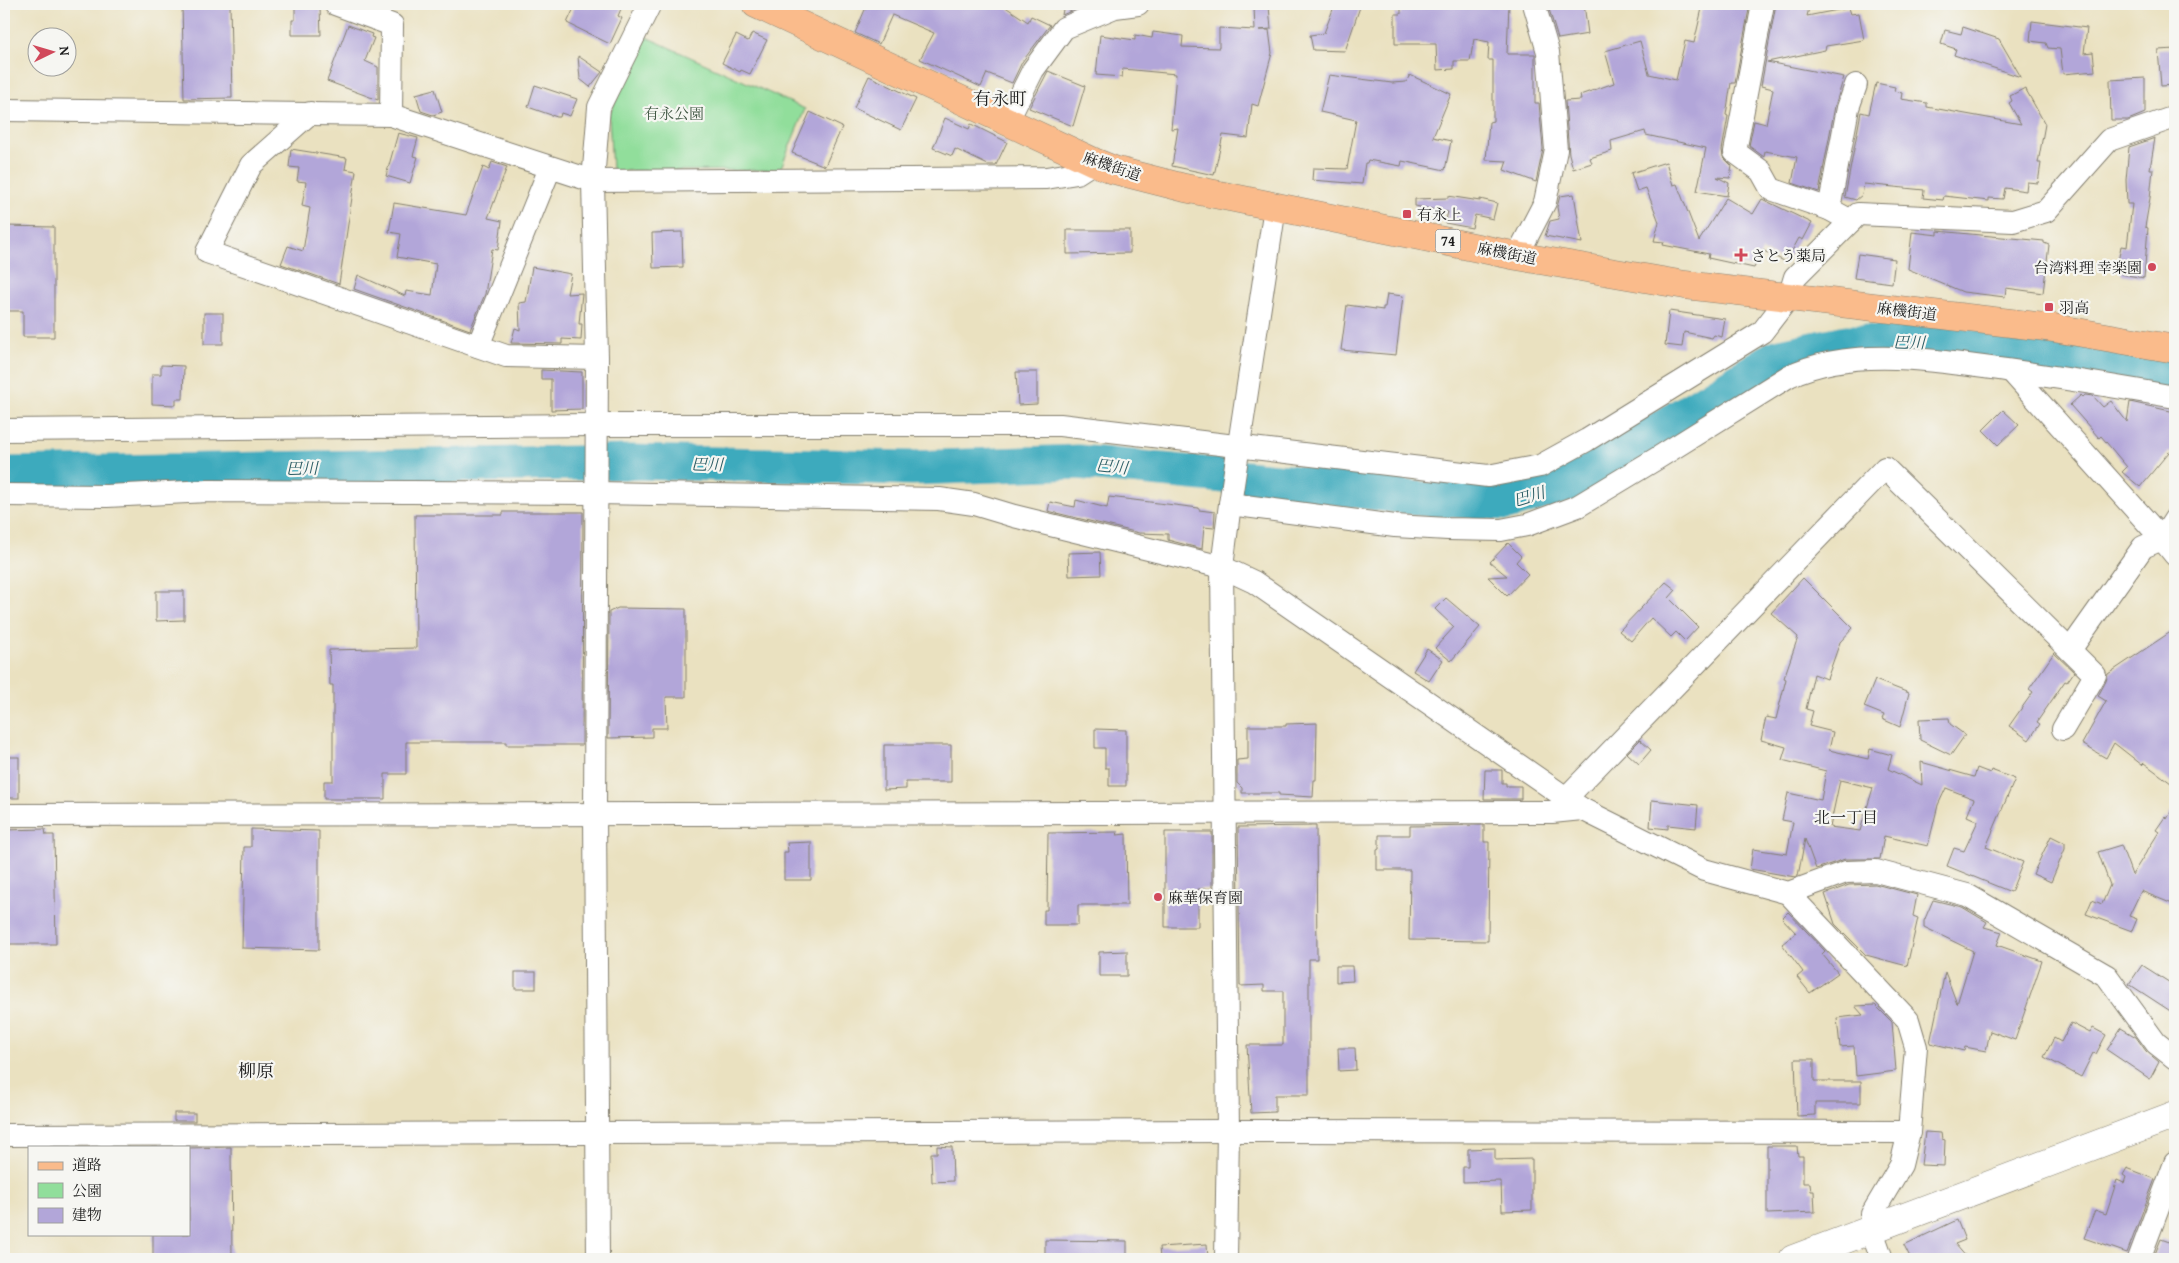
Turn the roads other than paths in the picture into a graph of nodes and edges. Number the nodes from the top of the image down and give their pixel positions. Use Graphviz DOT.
graph roads {
  1 [pos="335,4"];
  2 [pos="650,4"];
  3 [pos="756,4"];
  4 [pos="1138,4"];
  5 [pos="1534,4"];
  6 [pos="1763,4"];
  7 [pos="1856,86"];
  8 [pos="4,110"];
  9 [pos="310,113"];
  10 [pos="391,115"];
  11 [pos="2175,118"];
  12 [pos="1007,122"];
  13 [pos="1094,162"];
  14 [pos="550,168"];
  15 [pos="593,181"];
  16 [pos="1275,207"];
  17 [pos="1829,209"];
  18 [pos="1851,221"];
  19 [pos="1517,256"];
  20 [pos="1789,297"];
  21 [pos="478,346"];
  22 [pos="2175,349"];
  23 [pos="597,358"];
  24 [pos="2012,371"];
  25 [pos="2175,397"];
  26 [pos="596,425"];
  27 [pos="4,430"];
  28 [pos="1240,445"];
  29 [pos="596,493"];
  30 [pos="4,496"];
  31 [pos="1230,504"];
  32 [pos="2175,519"];
  33 [pos="2168,547"];
  34 [pos="1222,567"];
  35 [pos="2070,650"];
  36 [pos="2063,729"];
  37 [pos="1575,803"];
  38 [pos="595,813"];
  39 [pos="1224,814"];
  40 [pos="4,815"];
  41 [pos="1788,892"];
  42 [pos="2175,1058"];
  43 [pos="2175,1115"];
  44 [pos="1228,1131"];
  45 [pos="1909,1132"];
  46 [pos="598,1134"];
  47 [pos="4,1135"];
  48 [pos="2175,1163"];
  49 [pos="1871,1228"];
  50 [pos="598,1259"];
  51 [pos="1226,1259"];
  52 [pos="1793,1259"];
  53 [pos="1882,1259"];
  54 [pos="2139,1259"];
  1 -- 10 [label="street"];
  2 -- 15 [label="street"];
  3 -- 12 [label="main road, 麻機街道 / 74"];
  4 -- 12 [label="street"];
  5 -- 19 [label="street"];
  6 -- 17 [label="street"];
  7 -- 17 [label="street"];
  8 -- 9 [label="street"];
  9 -- 10 [label="street"];
  9 -- 21 [label="street"];
  10 -- 14 [label="street"];
  11 -- 18 [label="street"];
  12 -- 13 [label="main road, 麻機街道 / 74"];
  13 -- 15 [label="street"];
  13 -- 16 [label="main road, 麻機街道 / 74"];
  14 -- 15 [label="street"];
  14 -- 21 [label="street"];
  15 -- 23 [label="street"];
  16 -- 19 [label="main road, 麻機街道 / 74"];
  16 -- 28 [label="street"];
  17 -- 18 [label="street"];
  18 -- 20 [label="street"];
  19 -- 20 [label="main road, 麻機街道 / 74"];
  20 -- 22 [label="main road, 麻機街道 / 74"];
  20 -- 28 [label="street"];
  21 -- 23 [label="street"];
  23 -- 26 [label="street"];
  24 -- 25 [label="street"];
  24 -- 31 [label="street"];
  24 -- 33 [label="street"];
  26 -- 27 [label="street"];
  26 -- 28 [label="street"];
  26 -- 29 [label="street"];
  28 -- 31 [label="street"];
  29 -- 30 [label="street"];
  29 -- 34 [label="street"];
  29 -- 38 [label="street"];
  31 -- 34 [label="street"];
  32 -- 33 [label="street"];
  33 -- 35 [label="street"];
  34 -- 37 [label="street"];
  34 -- 39 [label="street"];
  35 -- 36 [label="street"];
  35 -- 37 [label="street"];
  37 -- 39 [label="street"];
  37 -- 41 [label="street"];
  38 -- 39 [label="street"];
  38 -- 40 [label="street"];
  38 -- 46 [label="street"];
  39 -- 44 [label="street"];
  41 -- 42 [label="street"];
  41 -- 45 [label="street"];
  43 -- 49 [label="street"];
  44 -- 45 [label="street"];
  44 -- 46 [label="street"];
  44 -- 51 [label="street"];
  45 -- 49 [label="street"];
  46 -- 47 [label="street"];
  46 -- 50 [label="street"];
  48 -- 54 [label="street"];
  49 -- 52 [label="street"];
  49 -- 53 [label="street"];
}
